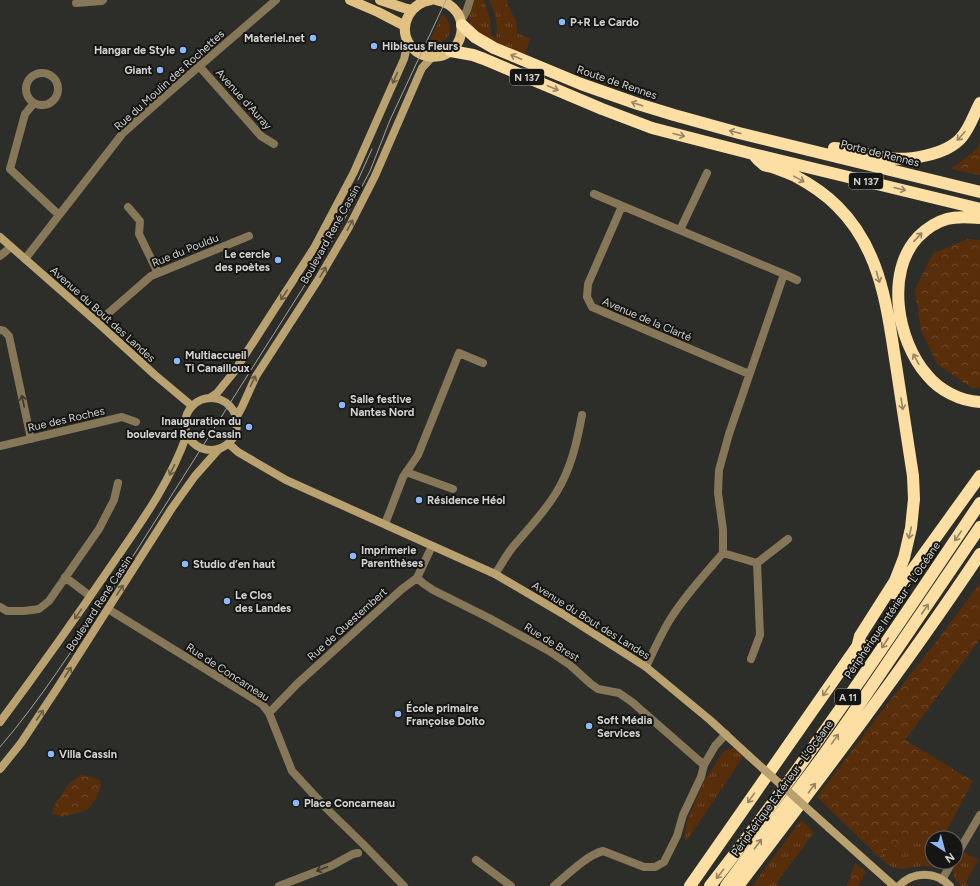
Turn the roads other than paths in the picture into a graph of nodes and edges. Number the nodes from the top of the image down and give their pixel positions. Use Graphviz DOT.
graph roads {
  1 [pos="103,0"];
  2 [pos="276,0"];
  3 [pos="350,0"];
  4 [pos="380,0"];
  5 [pos="427,0"];
  6 [pos="431,0"];
  7 [pos="436,0"];
  8 [pos="470,0"];
  9 [pos="76,3"];
  10 [pos="412,10"];
  11 [pos="462,23"];
  12 [pos="405,26"];
  13 [pos="408,41"];
  14 [pos="451,51"];
  15 [pos="432,57"];
  16 [pos="199,66"];
  17 [pos="34,103"];
  18 [pos="980,103"];
  19 [pos="773,141"];
  20 [pos="274,144"];
  21 [pos="822,152"];
  22 [pos="753,154"];
  23 [pos="707,173"];
  24 [pos="980,192"];
  25 [pos="594,194"];
  26 [pos="622,206"];
  27 [pos="128,207"];
  28 [pos="980,209"];
  29 [pos="60,215"];
  30 [pos="980,218"];
  31 [pos="680,230"];
  32 [pos="249,236"];
  33 [pos="0,237"];
  34 [pos="11,247"];
  35 [pos="0,256"];
  36 [pos="25,259"];
  37 [pos="158,274"];
  38 [pos="784,274"];
  39 [pos="797,280"];
  40 [pos="98,323"];
  41 [pos="0,330"];
  42 [pos="483,363"];
  43 [pos="749,374"];
  44 [pos="211,397"];
  45 [pos="980,402"];
  46 [pos="192,406"];
  47 [pos="582,415"];
  48 [pos="237,416"];
  49 [pos="136,422"];
  50 [pos="187,434"];
  51 [pos="31,439"];
  52 [pos="229,444"];
  53 [pos="0,446"];
  54 [pos="218,450"];
  55 [pos="406,472"];
  56 [pos="980,476"];
  57 [pos="118,482"];
  58 [pos="453,489"];
  59 [pos="980,503"];
  60 [pos="385,524"];
  61 [pos="980,527"];
  62 [pos="788,539"];
  63 [pos="432,546"];
  64 [pos="723,553"];
  65 [pos="980,554"];
  66 [pos="757,563"];
  67 [pos="980,567"];
  68 [pos="495,574"];
  69 [pos="65,578"];
  70 [pos="417,578"];
  71 [pos="90,596"];
  72 [pos="0,607"];
  73 [pos="944,608"];
  74 [pos="108,609"];
  75 [pos="857,648"];
  76 [pos="751,659"];
  77 [pos="646,667"];
  78 [pos="269,713"];
  79 [pos="0,722"];
  80 [pos="726,734"];
  81 [pos="704,765"];
  82 [pos="0,769"];
  83 [pos="980,815"];
  84 [pos="964,842"];
  85 [pos="358,853"];
  86 [pos="476,860"];
  87 [pos="948,870"];
  88 [pos="942,880"];
  89 [pos="279,886"];
  90 [pos="404,886"];
  91 [pos="511,886"];
  92 [pos="554,886"];
  93 [pos="690,886"];
  94 [pos="710,886"];
  95 [pos="726,886"];
  96 [pos="738,886"];
  97 [pos="894,886"];
  98 [pos="899,886"];
  99 [pos="950,886"];
  1 -- 9 [label="street"];
  2 -- 16 [label="street, Rue du Moulin des Rochettes"];
  3 -- 12 [label="main road"];
  4 -- 10 [label="main road"];
  5 -- 6 [label="main road"];
  5 -- 10 [label="main road"];
  7 -- 11 [label="main road"];
  8 -- 11 [label="street"];
  10 -- 12 [label="main road"];
  11 -- 14 [label="main road"];
  19 -- 11 [label="highway, Route de Rennes / N 137, one-way"];
  12 -- 13 [label="main road"];
  13 -- 15 [label="main road"];
  13 -- 44 [label="main road, Boulevard René Cassin, one-way"];
  14 -- 15 [label="main road"];
  14 -- 22 [label="highway, N 137, one-way"];
  48 -- 15 [label="main road, Boulevard René Cassin, one-way"];
  16 -- 20 [label="street, Avenue d'Auray"];
  16 -- 29 [label="street, Rue du Moulin des Rochettes"];
  17 -- 29 [label="street"];
  18 -- 21 [label="highway, one-way"];
  19 -- 21 [label="highway, Porte de Rennes / N 137"];
  21 -- 24 [label="highway, Porte de Rennes / N 137"];
  22 -- 28 [label="highway, N 137, one-way"];
  22 -- 75 [label="highway, one-way"];
  23 -- 31 [label="street"];
  25 -- 26 [label="street"];
  26 -- 31 [label="street"];
  26 -- 43 [label="street, Avenue de la Clarté"];
  27 -- 37 [label="street"];
  29 -- 36 [label="street, Rue du Moulin des Rochettes"];
  45 -- 30 [label="highway, one-way"];
  31 -- 38 [label="street"];
  32 -- 37 [label="street, Rue du Pouldu"];
  33 -- 34 [label="main road, Avenue du Bout des Landes"];
  34 -- 35 [label="street"];
  34 -- 36 [label="main road, Avenue du Bout des Landes"];
  36 -- 40 [label="main road, Avenue du Bout des Landes"];
  37 -- 40 [label="street, Rue du Pouldu"];
  38 -- 39 [label="street"];
  38 -- 43 [label="street"];
  40 -- 46 [label="main road, Avenue du Bout des Landes"];
  51 -- 41 [label="street, one-way"];
  42 -- 55 [label="street"];
  43 -- 64 [label="street"];
  44 -- 46 [label="main road"];
  44 -- 48 [label="main road"];
  46 -- 50 [label="main road"];
  47 -- 68 [label="street"];
  48 -- 52 [label="main road"];
  49 -- 51 [label="street, Rue des Roches"];
  50 -- 54 [label="main road"];
  50 -- 71 [label="main road, Boulevard René Cassin, one-way"];
  51 -- 53 [label="street, Rue des Roches"];
  52 -- 54 [label="main road"];
  52 -- 60 [label="main road, Avenue du Bout des Landes"];
  74 -- 54 [label="main road, Boulevard René Cassin, one-way"];
  55 -- 58 [label="street"];
  55 -- 60 [label="street"];
  56 -- 75 [label="highway"];
  57 -- 69 [label="street"];
  59 -- 94 [label="highway, Périphérique Intérieur - L’Océane / A 11, one-way"];
  60 -- 63 [label="main road, Avenue du Bout des Landes"];
  95 -- 61 [label="highway, Périphérique Extérieur - L’Océane / A 11, one-way"];
  62 -- 66 [label="street"];
  63 -- 68 [label="main road, Avenue du Bout des Landes"];
  63 -- 70 [label="street, Rue de Questembert"];
  64 -- 66 [label="street"];
  64 -- 77 [label="street"];
  65 -- 73 [label="highway"];
  66 -- 76 [label="street"];
  67 -- 73 [label="highway"];
  68 -- 77 [label="main road, Avenue du Bout des Landes"];
  69 -- 71 [label="street"];
  69 -- 72 [label="street"];
  70 -- 78 [label="street, Rue de Questembert"];
  70 -- 81 [label="street, Rue de Brest"];
  71 -- 79 [label="main road, Boulevard René Cassin, one-way"];
  96 -- 73 [label="highway, one-way"];
  74 -- 78 [label="street, Rue de Concarneau"];
  82 -- 74 [label="main road, Boulevard René Cassin, one-way"];
  75 -- 93 [label="highway, one-way"];
  77 -- 80 [label="main road, Avenue du Bout des Landes"];
  78 -- 90 [label="street, Rue de Concarneau"];
  80 -- 81 [label="street"];
  80 -- 97 [label="main road, Avenue du Bout des Landes, bridge"];
  81 -- 92 [label="street"];
  83 -- 84 [label="street"];
  85 -- 89 [label="street, one-way"];
  86 -- 91 [label="street"];
  87 -- 88 [label="street"];
  88 -- 98 [label="main road"];
  88 -- 99 [label="main road"];
}
